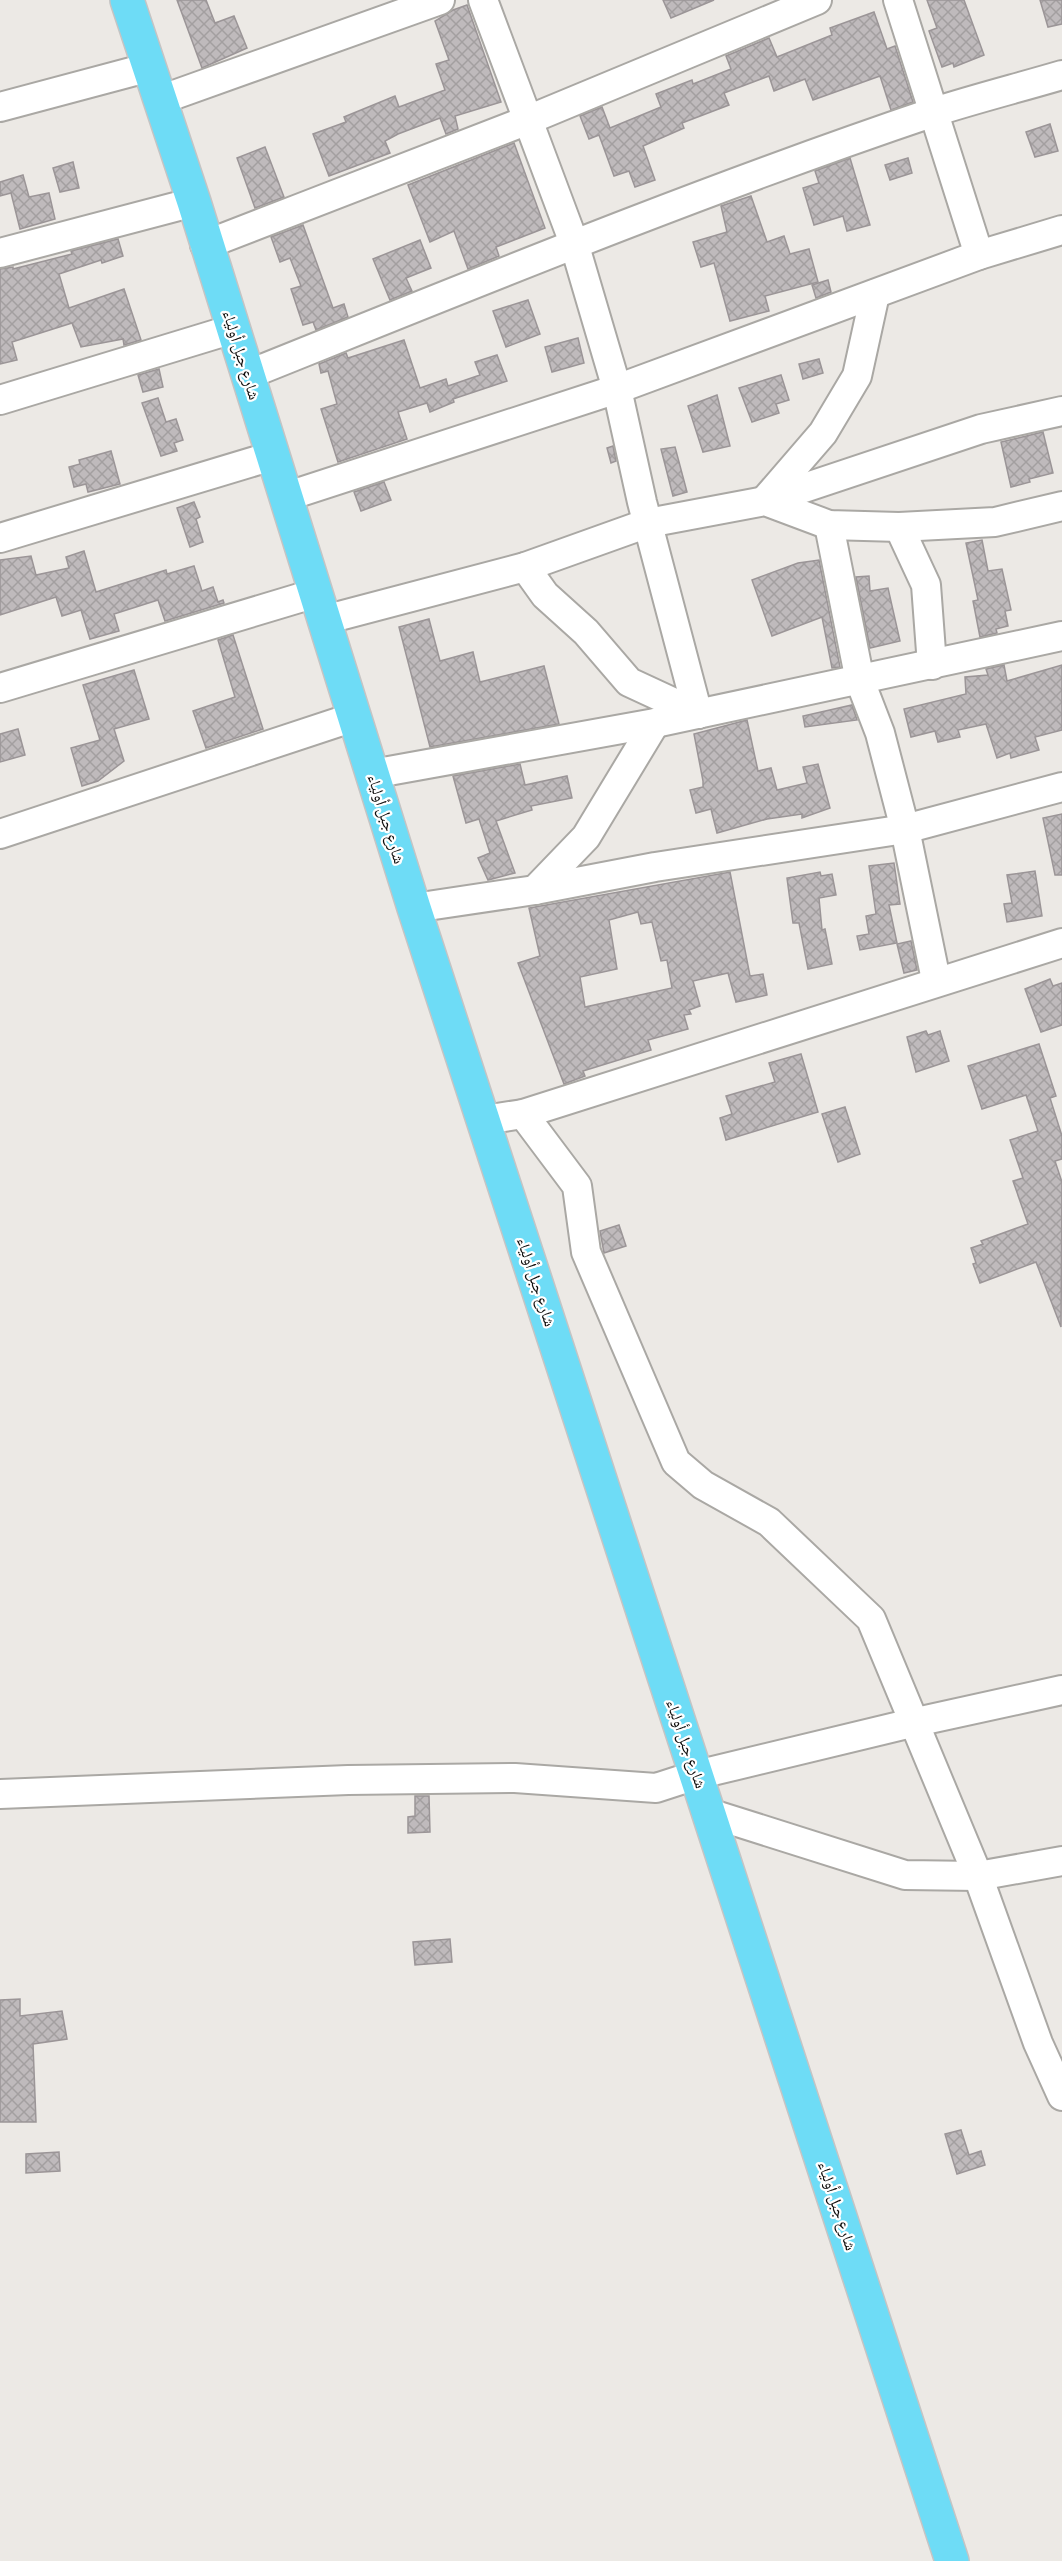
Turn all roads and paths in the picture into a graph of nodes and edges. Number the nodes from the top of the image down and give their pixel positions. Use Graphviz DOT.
graph roads {
  1 [pos="127,0"];
  2 [pos="440,0"];
  3 [pos="483,0"];
  4 [pos="817,0"];
  5 [pos="898,0"];
  6 [pos="150,68"];
  7 [pos="1062,75"];
  8 [pos="160,100"];
  9 [pos="0,107"];
  10 [pos="932,113"];
  11 [pos="528,120"];
  12 [pos="194,202"];
  13 [pos="1062,230"];
  14 [pos="574,243"];
  15 [pos="205,245"];
  16 [pos="0,253"];
  17 [pos="979,255"];
  18 [pos="875,294"];
  19 [pos="233,329"];
  20 [pos="248,375"];
  21 [pos="617,389"];
  22 [pos="0,400"];
  23 [pos="1062,411"];
  24 [pos="272,456"];
  25 [pos="285,497"];
  26 [pos="765,501"];
  27 [pos="1062,506"];
  28 [pos="648,523"];
  29 [pos="829,525"];
  30 [pos="899,527"];
  31 [pos="0,538"];
  32 [pos="525,567"];
  33 [pos="320,607"];
  34 [pos="1062,636"];
  35 [pos="932,665"];
  36 [pos="860,681"];
  37 [pos="0,688"];
  38 [pos="698,714"];
  39 [pos="354,717"];
  40 [pos="655,723"];
  41 [pos="372,774"];
  42 [pos="1062,786"];
  43 [pos="905,829"];
  44 [pos="0,834"];
  45 [pos="535,890"];
  46 [pos="414,908"];
  47 [pos="1062,943"];
  48 [pos="936,980"];
  49 [pos="522,1114"];
  50 [pos="484,1120"];
  51 [pos="1062,1690"];
  52 [pos="916,1722"];
  53 [pos="696,1775"];
  54 [pos="0,1794"];
  55 [pos="709,1813"];
  56 [pos="1062,1861"];
  57 [pos="978,1876"];
  58 [pos="1062,2096"];
  59 [pos="952,2561"];
  1 -- 6 [label="highway, شارع جبل أولياء"];
  2 -- 8 [label="street"];
  3 -- 11 [label="street"];
  4 -- 11 [label="street"];
  5 -- 10 [label="street"];
  6 -- 8 [label="highway, شارع جبل أولياء"];
  6 -- 9 [label="street"];
  7 -- 10 [label="street"];
  8 -- 12 [label="highway, شارع جبل أولياء"];
  10 -- 14 [label="street"];
  10 -- 17 [label="street"];
  11 -- 14 [label="street"];
  11 -- 15 [label="street"];
  12 -- 15 [label="highway, شارع جبل أولياء"];
  12 -- 16 [label="street"];
  13 -- 17 [label="street"];
  14 -- 20 [label="street"];
  14 -- 21 [label="street"];
  15 -- 19 [label="highway, شارع جبل أولياء"];
  17 -- 18 [label="street"];
  18 -- 21 [label="street"];
  18 -- 26 [label="street"];
  19 -- 20 [label="highway, شارع جبل أولياء"];
  19 -- 22 [label="street"];
  20 -- 24 [label="highway, شارع جبل أولياء"];
  21 -- 25 [label="street"];
  21 -- 28 [label="street"];
  23 -- 26 [label="street"];
  24 -- 25 [label="highway, شارع جبل أولياء"];
  24 -- 31 [label="street"];
  25 -- 33 [label="highway, شارع جبل أولياء"];
  26 -- 28 [label="street"];
  26 -- 29 [label="street"];
  27 -- 30 [label="street"];
  28 -- 32 [label="street"];
  28 -- 38 [label="street"];
  29 -- 30 [label="street"];
  29 -- 36 [label="street"];
  30 -- 35 [label="street"];
  32 -- 33 [label="street"];
  32 -- 38 [label="street"];
  33 -- 37 [label="street"];
  33 -- 39 [label="highway, شارع جبل أولياء"];
  34 -- 35 [label="street"];
  35 -- 36 [label="street"];
  36 -- 38 [label="street"];
  36 -- 43 [label="street"];
  38 -- 40 [label="street"];
  39 -- 41 [label="highway, شارع جبل أولياء"];
  39 -- 44 [label="street"];
  40 -- 41 [label="street"];
  40 -- 45 [label="street"];
  41 -- 46 [label="highway, شارع جبل أولياء"];
  42 -- 43 [label="street"];
  43 -- 45 [label="street"];
  43 -- 48 [label="street"];
  45 -- 46 [label="street"];
  46 -- 50 [label="highway, شارع جبل أولياء"];
  47 -- 48 [label="street"];
  48 -- 49 [label="street"];
  49 -- 50 [label="street"];
  49 -- 52 [label="street"];
  50 -- 53 [label="highway, شارع جبل أولياء"];
  51 -- 52 [label="street"];
  52 -- 53 [label="street"];
  52 -- 57 [label="street"];
  53 -- 54 [label="street"];
  53 -- 55 [label="highway, شارع جبل أولياء"];
  55 -- 57 [label="street"];
  55 -- 59 [label="highway, شارع جبل أولياء"];
  56 -- 57 [label="street"];
  57 -- 58 [label="street"];
}
